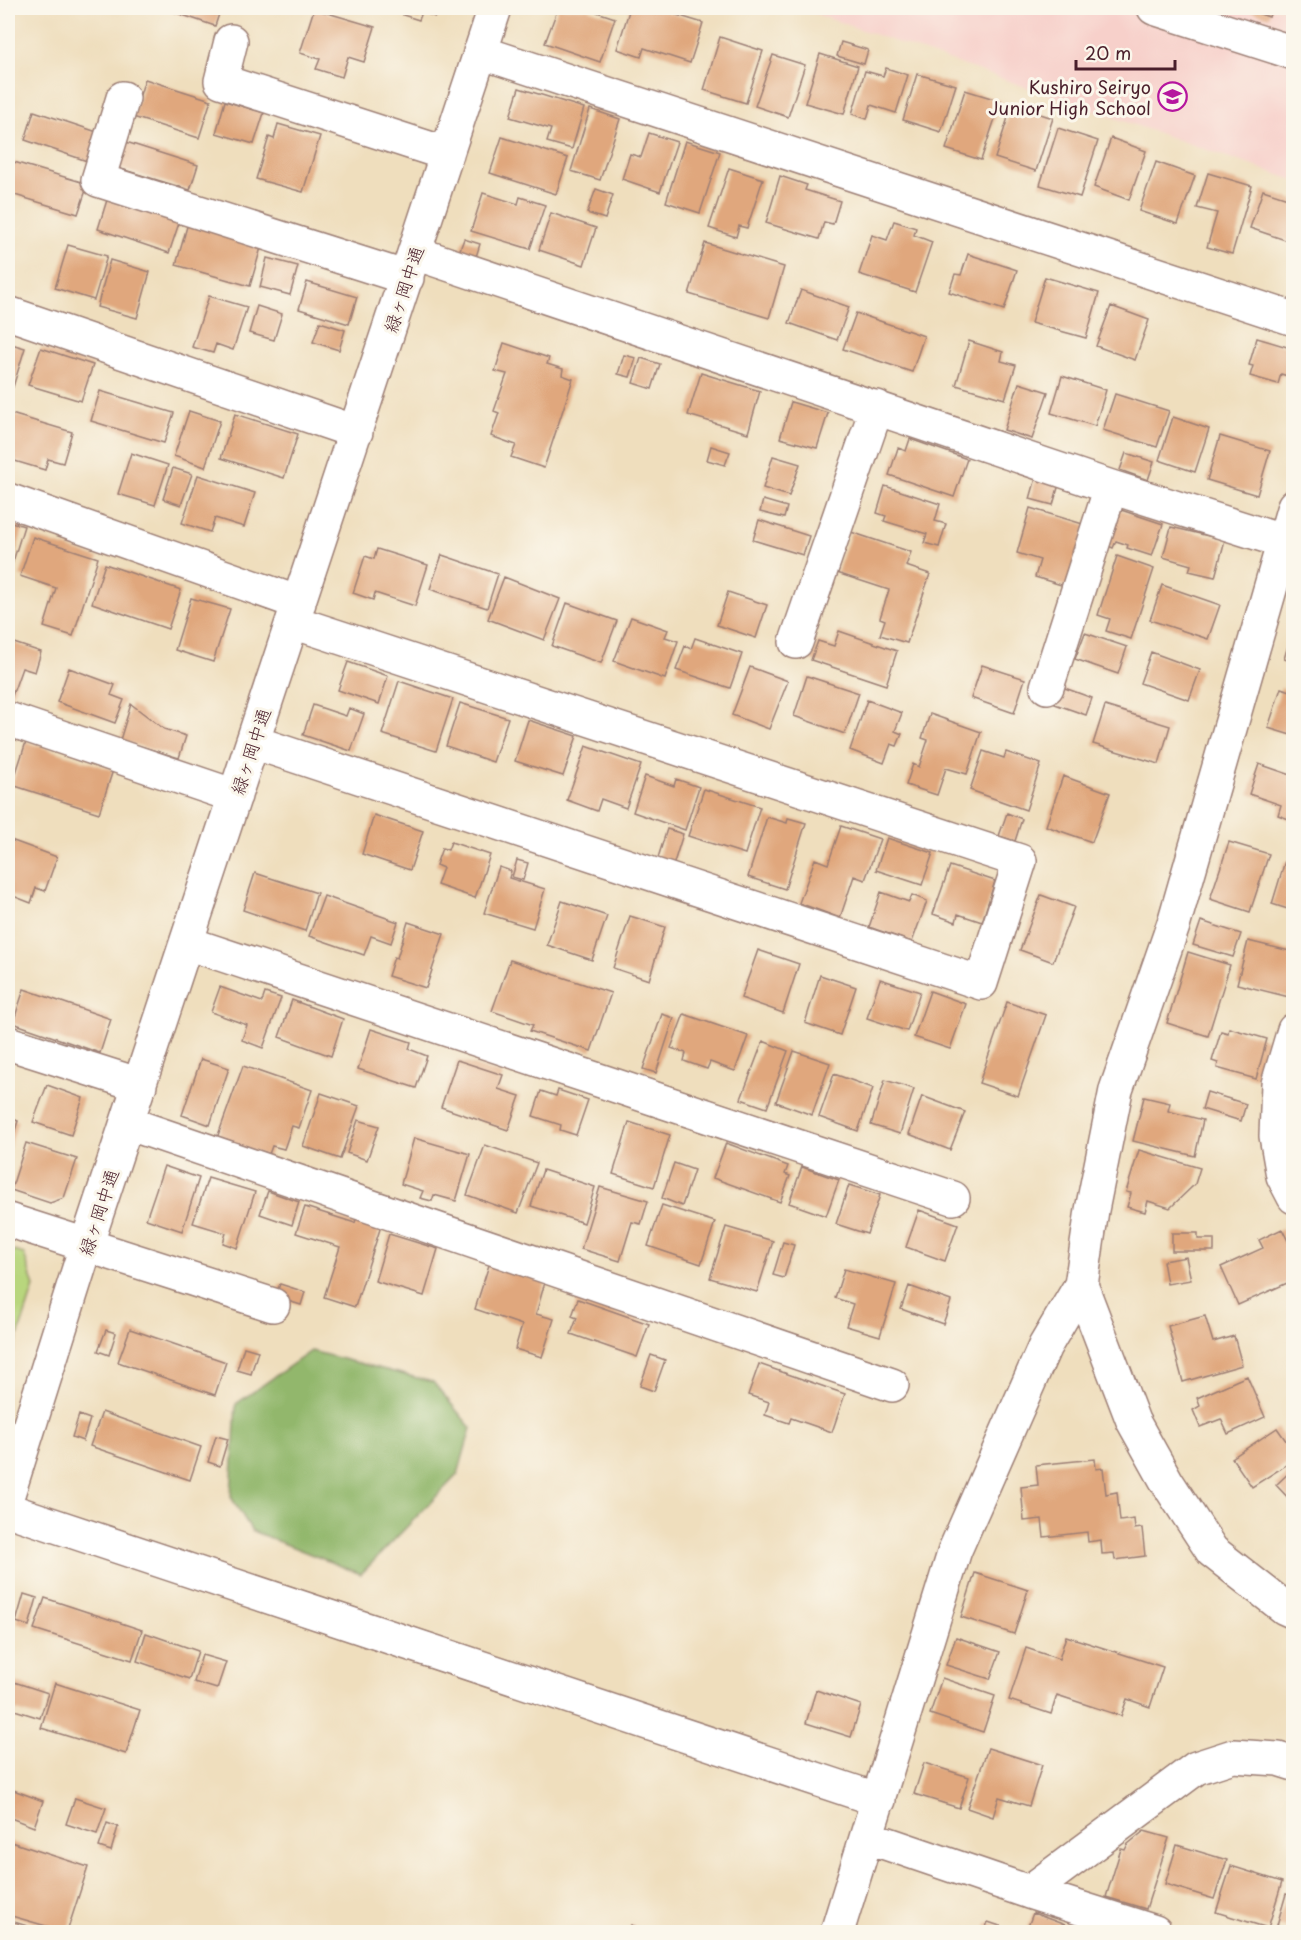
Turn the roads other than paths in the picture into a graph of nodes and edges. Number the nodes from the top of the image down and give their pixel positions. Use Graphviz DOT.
graph roads {
  1 [pos="495,8"];
  2 [pos="1154,8"];
  3 [pos="231,41"];
  4 [pos="480,52"];
  5 [pos="1293,53"];
  6 [pos="123,98"];
  7 [pos="447,154"];
  8 [pos="411,266"];
  9 [pos="8,313"];
  10 [pos="1293,319"];
  11 [pos="877,407"];
  12 [pos="356,432"];
  13 [pos="1111,487"];
  14 [pos="8,500"];
  15 [pos="1293,506"];
  16 [pos="1282,541"];
  17 [pos="296,612"];
  18 [pos="796,642"];
  19 [pos="1047,687"];
  20 [pos="8,719"];
  21 [pos="253,742"];
  22 [pos="235,796"];
  23 [pos="187,943"];
  24 [pos="1293,1030"];
  25 [pos="8,1043"];
  26 [pos="140,1085"];
  27 [pos="127,1123"];
  28 [pos="1293,1197"];
  29 [pos="953,1198"];
  30 [pos="8,1220"];
  31 [pos="86,1246"];
  32 [pos="1081,1285"];
  33 [pos="273,1305"];
  34 [pos="892,1385"];
  35 [pos="8,1494"];
  36 [pos="8,1510"];
  37 [pos="1293,1612"];
  38 [pos="1293,1764"];
  39 [pos="879,1800"];
  40 [pos="868,1837"];
  41 [pos="1029,1892"];
  42 [pos="837,1932"];
  43 [pos="1155,1932"];
  1 -- 4 [label="street, 緑ヶ岡中通"];
  2 -- 5 [label="street"];
  3 -- 7 [label="street"];
  4 -- 7 [label="street, 緑ヶ岡中通"];
  4 -- 10 [label="street"];
  6 -- 8 [label="street"];
  7 -- 8 [label="street, 緑ヶ岡中通"];
  8 -- 11 [label="street"];
  8 -- 12 [label="street, 緑ヶ岡中通"];
  9 -- 12 [label="street"];
  11 -- 13 [label="street"];
  11 -- 18 [label="street"];
  12 -- 17 [label="street, 緑ヶ岡中通"];
  13 -- 16 [label="street"];
  13 -- 19 [label="street"];
  14 -- 17 [label="street"];
  15 -- 16 [label="street"];
  16 -- 32 [label="street"];
  17 -- 21 [label="street, 緑ヶ岡中通"];
  17 -- 21 [label="street"];
  20 -- 22 [label="street"];
  21 -- 22 [label="street, 緑ヶ岡中通"];
  22 -- 23 [label="street, 緑ヶ岡中通"];
  23 -- 26 [label="street, 緑ヶ岡中通"];
  23 -- 29 [label="street"];
  24 -- 28 [label="street"];
  25 -- 26 [label="street"];
  26 -- 27 [label="street, 緑ヶ岡中通"];
  27 -- 31 [label="street, 緑ヶ岡中通"];
  27 -- 34 [label="street"];
  30 -- 31 [label="street"];
  31 -- 33 [label="street"];
  31 -- 35 [label="street, 緑ヶ岡中通"];
  32 -- 37 [label="street"];
  32 -- 39 [label="street"];
  36 -- 39 [label="street"];
  38 -- 41 [label="street"];
  39 -- 40 [label="street"];
  40 -- 41 [label="street"];
  40 -- 42 [label="street"];
  41 -- 43 [label="street"];
}
